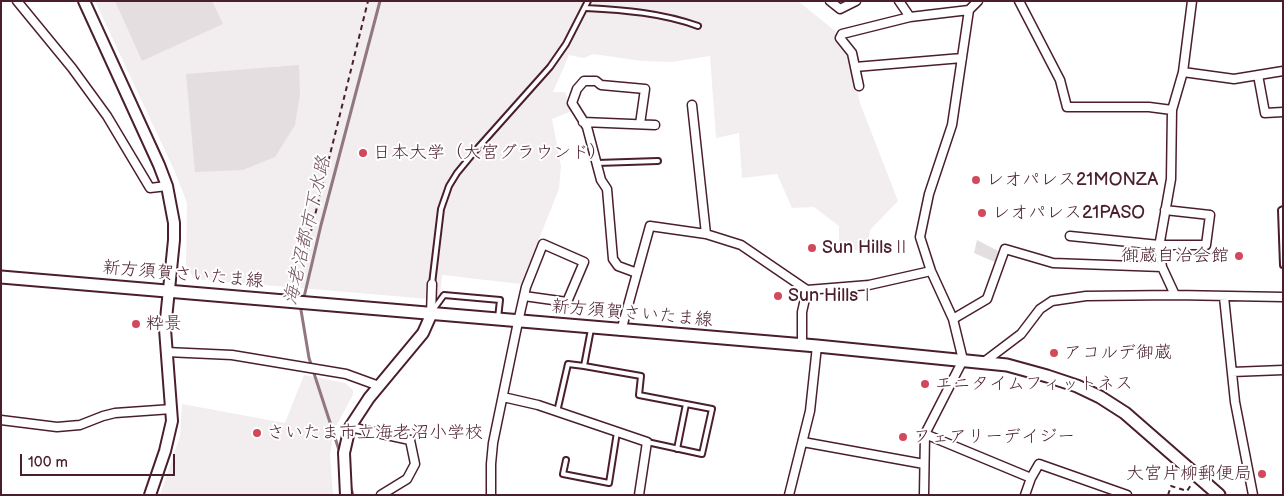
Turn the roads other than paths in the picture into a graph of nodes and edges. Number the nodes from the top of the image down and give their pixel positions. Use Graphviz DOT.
graph roads {
  1 [pos="17,1"];
  2 [pos="84,1"];
  3 [pos="588,1"];
  4 [pos="830,1"];
  5 [pos="856,1"];
  6 [pos="899,1"];
  7 [pos="978,1"];
  8 [pos="1018,1"];
  9 [pos="1192,1"];
  10 [pos="586,8"];
  11 [pos="969,10"];
  12 [pos="910,17"];
  13 [pos="698,26"];
  14 [pos="962,58"];
  15 [pos="855,67"];
  16 [pos="1283,70"];
  17 [pos="1182,72"];
  18 [pos="1258,75"];
  19 [pos="859,86"];
  20 [pos="692,105"];
  21 [pos="1172,110"];
  22 [pos="1283,112"];
  23 [pos="583,122"];
  24 [pos="640,124"];
  25 [pos="655,125"];
  26 [pos="658,161"];
  27 [pos="597,162"];
  28 [pos="167,186"];
  29 [pos="1165,210"];
  30 [pos="1283,210"];
  31 [pos="706,234"];
  32 [pos="1070,236"];
  33 [pos="1159,245"];
  34 [pos="1283,265"];
  35 [pos="1162,267"];
  36 [pos="931,270"];
  37 [pos="637,273"];
  38 [pos="1,277"];
  39 [pos="432,284"];
  40 [pos="807,290"];
  41 [pos="169,292"];
  42 [pos="1175,295"];
  43 [pos="524,296"];
  44 [pos="1224,297"];
  45 [pos="1283,297"];
  46 [pos="431,314"];
  47 [pos="953,319"];
  48 [pos="498,320"];
  49 [pos="518,322"];
  50 [pos="592,328"];
  51 [pos="621,331"];
  52 [pos="802,345"];
  53 [pos="817,346"];
  54 [pos="166,352"];
  55 [pos="962,360"];
  56 [pos="984,362"];
  57 [pos="584,366"];
  58 [pos="1283,370"];
  59 [pos="1232,372"];
  60 [pos="379,386"];
  61 [pos="503,397"];
  62 [pos="686,404"];
  63 [pos="172,409"];
  64 [pos="557,412"];
  65 [pos="1,420"];
  66 [pos="350,426"];
  67 [pos="617,432"];
  68 [pos="925,434"];
  69 [pos="647,442"];
  70 [pos="803,442"];
  71 [pos="677,449"];
  72 [pos="566,460"];
  73 [pos="924,464"];
  74 [pos="1031,478"];
  75 [pos="150,495"];
  76 [pos="346,495"];
  77 [pos="381,495"];
  78 [pos="491,495"];
  79 [pos="639,495"];
  80 [pos="789,495"];
  81 [pos="924,495"];
  82 [pos="1025,495"];
  83 [pos="1127,495"];
  84 [pos="1219,495"];
  85 [pos="1253,495"];
  1 -- 28 [label="street"];
  2 -- 28 [label="street"];
  3 -- 10 [label="lane"];
  4 -- 5 [label="street"];
  6 -- 12 [label="street"];
  7 -- 11 [label="street"];
  8 -- 21 [label="street"];
  9 -- 17 [label="street"];
  10 -- 13 [label="lane"];
  10 -- 39 [label="lane"];
  11 -- 12 [label="street"];
  11 -- 14 [label="street"];
  12 -- 15 [label="street"];
  14 -- 15 [label="street"];
  14 -- 36 [label="street"];
  15 -- 19 [label="street"];
  16 -- 18 [label="street"];
  17 -- 18 [label="street"];
  17 -- 21 [label="street"];
  18 -- 22 [label="street"];
  20 -- 31 [label="street"];
  21 -- 29 [label="street"];
  23 -- 24 [label="street"];
  23 -- 24 [label="street"];
  23 -- 27 [label="street"];
  24 -- 25 [label="street"];
  26 -- 27 [label="lane"];
  27 -- 37 [label="street"];
  28 -- 41 [label="street"];
  29 -- 33 [label="street"];
  29 -- 33 [label="street"];
  30 -- 34 [label="lane"];
  31 -- 37 [label="street"];
  31 -- 40 [label="street"];
  32 -- 33 [label="street"];
  33 -- 35 [label="street"];
  35 -- 42 [label="street"];
  35 -- 47 [label="street"];
  36 -- 40 [label="street"];
  36 -- 47 [label="street"];
  37 -- 51 [label="street"];
  38 -- 41 [label="main road, 新方須賀さいたま線"];
  39 -- 46 [label="street"];
  40 -- 52 [label="street"];
  41 -- 46 [label="main road, 新方須賀さいたま線"];
  41 -- 54 [label="street"];
  42 -- 44 [label="street"];
  42 -- 56 [label="street"];
  43 -- 43 [label="street"];
  43 -- 49 [label="street"];
  44 -- 45 [label="street"];
  44 -- 59 [label="street"];
  46 -- 48 [label="main road, 新方須賀さいたま線"];
  46 -- 48 [label="lane"];
  46 -- 60 [label="street"];
  47 -- 55 [label="street"];
  48 -- 49 [label="main road, 新方須賀さいたま線"];
  49 -- 50 [label="main road, 新方須賀さいたま線"];
  49 -- 61 [label="street"];
  50 -- 51 [label="main road, 新方須賀さいたま線"];
  50 -- 57 [label="lane"];
  51 -- 52 [label="main road, 新方須賀さいたま線"];
  52 -- 53 [label="main road, 新方須賀さいたま線"];
  53 -- 55 [label="main road, 新方須賀さいたま線"];
  53 -- 70 [label="street"];
  54 -- 60 [label="street"];
  54 -- 63 [label="street"];
  55 -- 56 [label="main road, 新方須賀さいたま線"];
  55 -- 68 [label="street"];
  56 -- 84 [label="main road, 新方須賀さいたま線"];
  57 -- 62 [label="lane"];
  57 -- 64 [label="lane"];
  58 -- 59 [label="street"];
  59 -- 85 [label="street"];
  60 -- 66 [label="street"];
  61 -- 64 [label="street"];
  61 -- 78 [label="street"];
  62 -- 71 [label="lane"];
  62 -- 71 [label="lane"];
  63 -- 65 [label="street"];
  63 -- 75 [label="street"];
  64 -- 67 [label="street"];
  66 -- 76 [label="street"];
  66 -- 77 [label="street"];
  67 -- 69 [label="street"];
  67 -- 72 [label="lane"];
  68 -- 73 [label="street"];
  68 -- 74 [label="street"];
  69 -- 71 [label="lane"];
  69 -- 79 [label="street"];
  70 -- 73 [label="street"];
  70 -- 80 [label="street"];
  73 -- 81 [label="street"];
  74 -- 82 [label="street"];
  74 -- 83 [label="street"];
}
